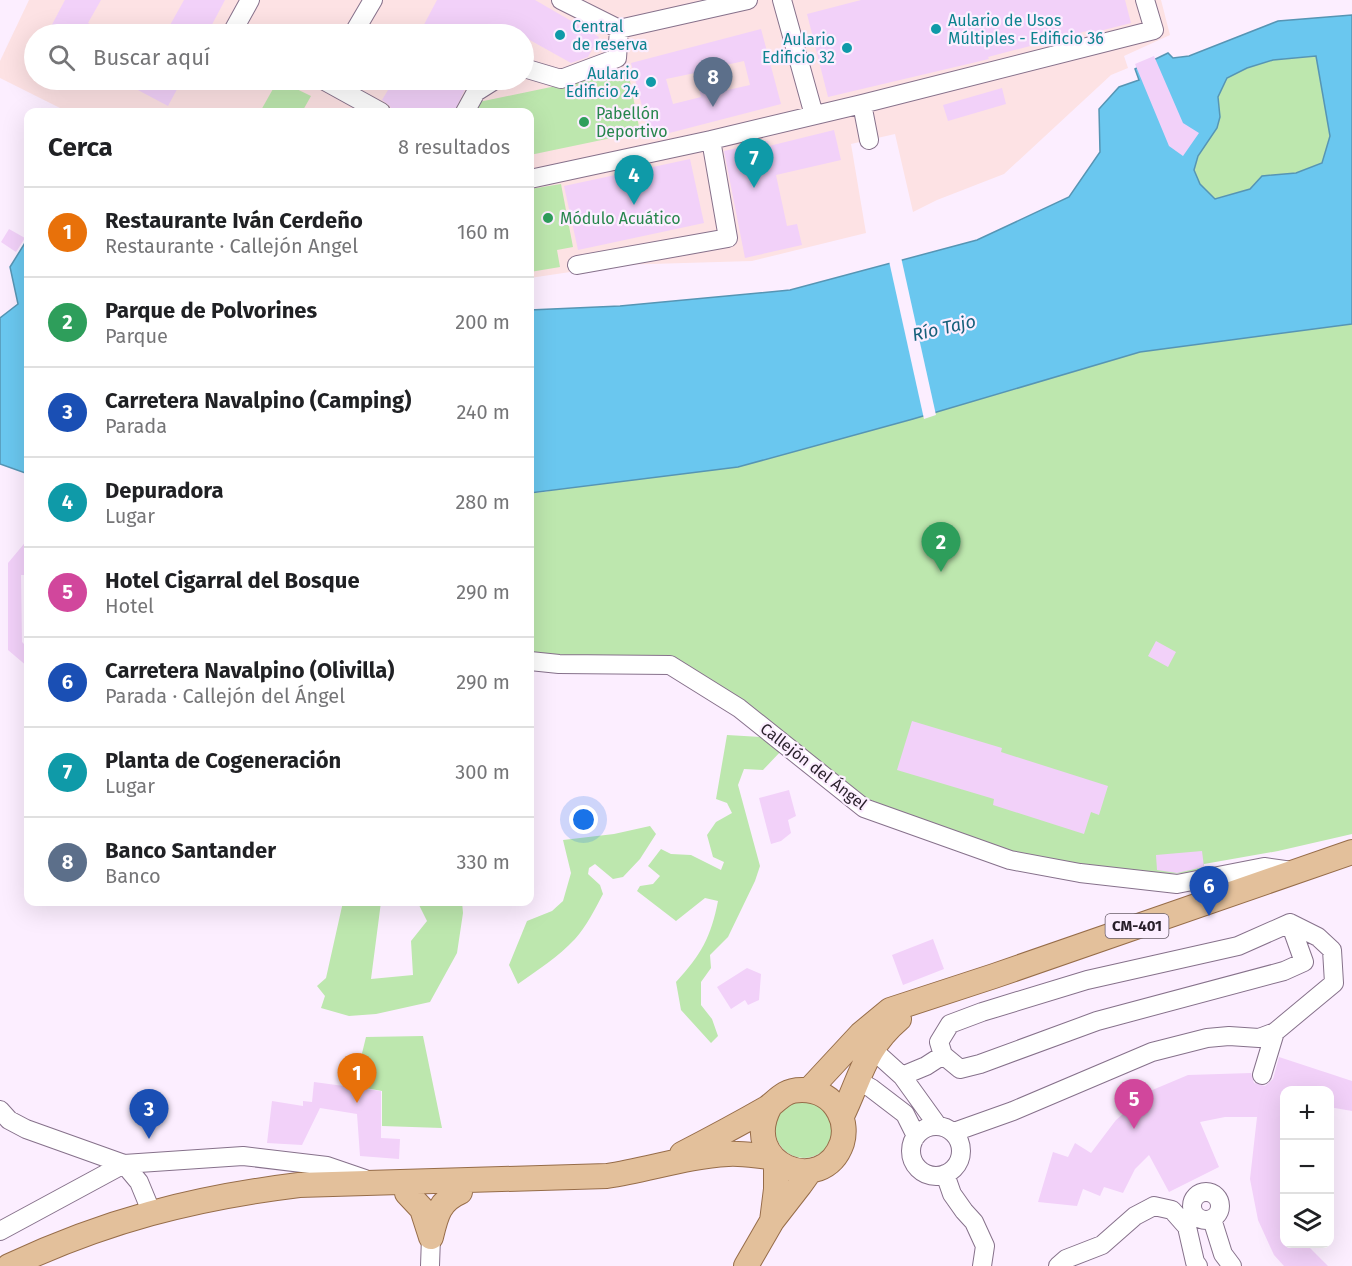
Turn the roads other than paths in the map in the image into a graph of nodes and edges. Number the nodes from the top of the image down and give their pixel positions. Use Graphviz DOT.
graph roads {
  1 [pos="250,0"];
  2 [pos="373,0"];
  3 [pos="561,0"];
  4 [pos="748,0"];
  5 [pos="782,0"];
  6 [pos="1145,0"];
  7 [pos="237,24"];
  8 [pos="359,24"];
  9 [pos="619,29"];
  10 [pos="534,71"];
  11 [pos="343,90"];
  12 [pos="479,90"];
  13 [pos="862,104"];
  14 [pos="374,108"];
  15 [pos="467,108"];
  16 [pos="814,115"];
  17 [pos="711,140"];
  18 [pos="869,140"];
  19 [pos="534,178"];
  20 [pos="577,265"];
  21 [pos="534,661"];
  22 [pos="1352,852"];
  23 [pos="1294,871"];
  24 [pos="1177,884"];
  25 [pos="1185,909"];
  26 [pos="1290,923"];
  27 [pos="921,1001"];
  28 [pos="1275,1032"];
  29 [pos="872,1049"];
  30 [pos="943,1055"];
  31 [pos="1263,1075"];
  32 [pos="902,1076"];
  33 [pos="858,1081"];
  34 [pos="809,1090"];
  35 [pos="770,1106"];
  36 [pos="0,1110"];
  37 [pos="842,1116"];
  38 [pos="946,1129"];
  39 [pos="916,1136"];
  40 [pos="773,1159"];
  41 [pos="667,1163"];
  42 [pos="124,1164"];
  43 [pos="810,1171"];
  44 [pos="945,1174"];
  45 [pos="607,1176"];
  46 [pos="374,1182"];
  47 [pos="460,1192"];
  48 [pos="407,1193"];
  49 [pos="151,1211"];
  50 [pos="1212,1219"];
  51 [pos="772,1221"];
  52 [pos="0,1231"];
  53 [pos="431,1236"];
  54 [pos="9,1266"];
  55 [pos="37,1266"];
  56 [pos="430,1266"];
  57 [pos="746,1266"];
  58 [pos="982,1266"];
  59 [pos="1058,1266"];
  60 [pos="1198,1266"];
  61 [pos="1233,1266"];
  1 -- 7 [label="street"];
  2 -- 8 [label="street"];
  3 -- 9 [label="street"];
  4 -- 9 [label="street"];
  5 -- 16 [label="street"];
  6 -- 13 [label="street"];
  9 -- 10 [label="street"];
  11 -- 14 [label="street"];
  12 -- 15 [label="street"];
  13 -- 16 [label="street"];
  13 -- 18 [label="street"];
  16 -- 17 [label="street"];
  17 -- 19 [label="street"];
  17 -- 20 [label="street"];
  21 -- 24 [label="street, Callejón del Ángel"];
  22 -- 23 [label="main road, CM-401"];
  23 -- 24 [label="street, Callejón del Ángel"];
  23 -- 25 [label="main road, CM-401"];
  24 -- 25 [label="street"];
  25 -- 27 [label="main road, CM-401"];
  26 -- 28 [label="street"];
  26 -- 30 [label="street"];
  26 -- 30 [label="street"];
  27 -- 29 [label="main road, CM-401"];
  27 -- 34 [label="main road, CM-401"];
  28 -- 31 [label="street"];
  28 -- 38 [label="street"];
  29 -- 32 [label="street"];
  29 -- 33 [label="main road, CM-401"];
  30 -- 32 [label="street"];
  32 -- 38 [label="street"];
  33 -- 37 [label="main road, CM-401"];
  33 -- 39 [label="street"];
  34 -- 35 [label="main road"];
  34 -- 37 [label="main road"];
  35 -- 40 [label="main road, CM-401"];
  35 -- 41 [label="main road"];
  36 -- 42 [label="street"];
  37 -- 43 [label="main road, CM-401"];
  38 -- 39 [label="street"];
  38 -- 44 [label="street"];
  39 -- 44 [label="street"];
  40 -- 41 [label="main road"];
  40 -- 43 [label="main road"];
  40 -- 51 [label="main road, CM-401"];
  41 -- 45 [label="main road"];
  42 -- 46 [label="street"];
  42 -- 49 [label="street"];
  42 -- 52 [label="street"];
  43 -- 51 [label="main road, CM-401"];
  44 -- 58 [label="street"];
  45 -- 46 [label="main road"];
  45 -- 47 [label="main road"];
  46 -- 49 [label="main road"];
  47 -- 48 [label="main road"];
  47 -- 53 [label="main road"];
  48 -- 53 [label="main road"];
  48 -- 55 [label="main road"];
  49 -- 54 [label="main road"];
  50 -- 61 [label="street"];
  51 -- 57 [label="main road, CM-401"];
  53 -- 56 [label="street"];
  59 -- 60 [label="street"];
}
